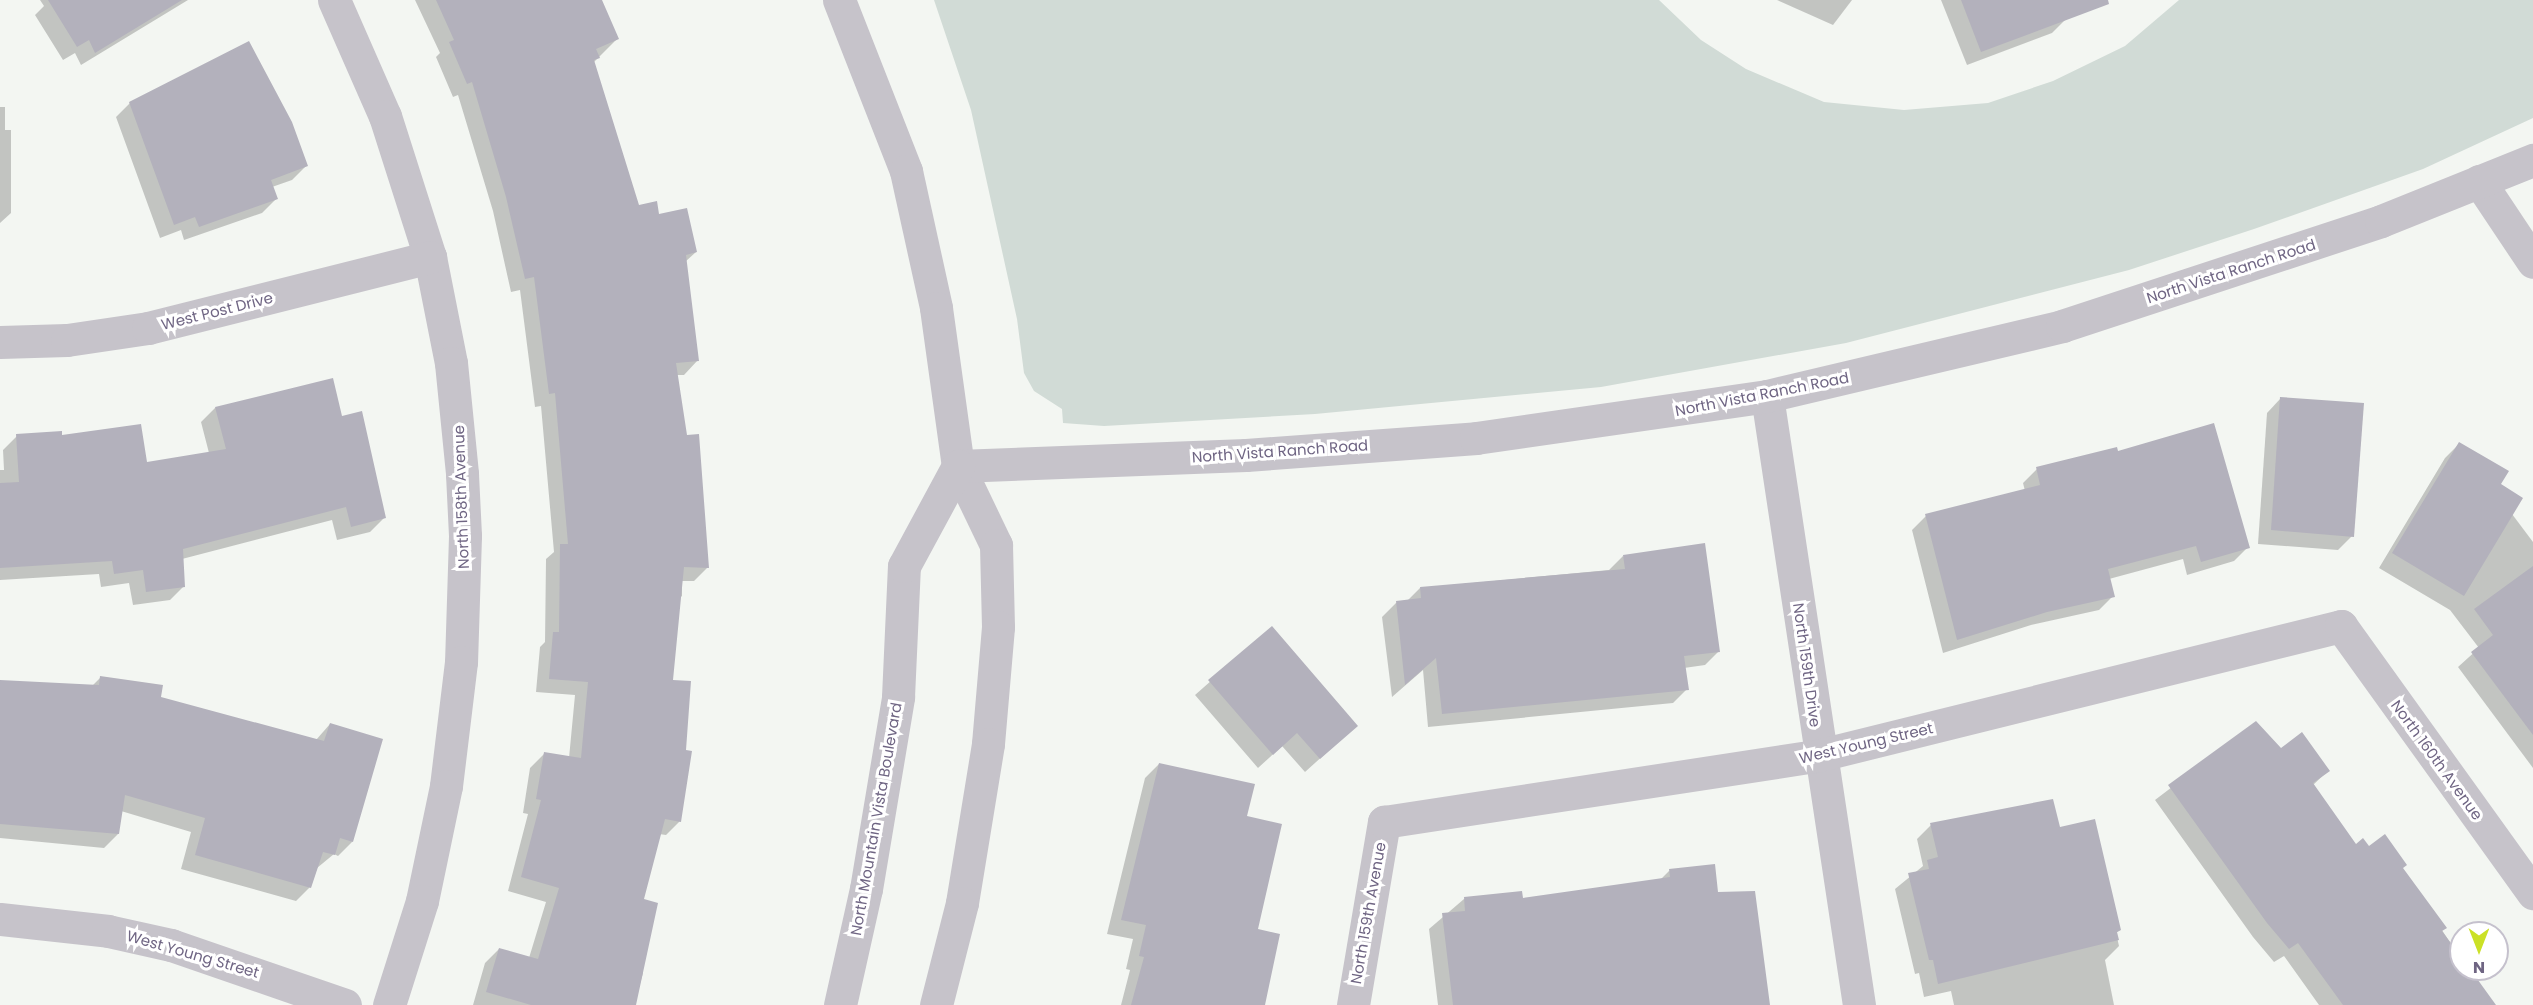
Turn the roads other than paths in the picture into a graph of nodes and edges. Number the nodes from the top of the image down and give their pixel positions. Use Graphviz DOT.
graph roads {
  1 [pos="334,0"];
  2 [pos="838,0"];
  3 [pos="2533,160"];
  4 [pos="2479,181"];
  5 [pos="430,257"];
  6 [pos="2533,262"];
  7 [pos="0,342"];
  8 [pos="1767,396"];
  9 [pos="958,466"];
  10 [pos="2341,626"];
  11 [pos="1820,755"];
  12 [pos="1384,822"];
  13 [pos="2533,893"];
  14 [pos="0,919"];
  15 [pos="345,1005"];
  16 [pos="389,1005"];
  17 [pos="840,1005"];
  18 [pos="936,1005"];
  19 [pos="1353,1005"];
  20 [pos="1859,1005"];
  1 -- 5 [label="street, North 158th Avenue"];
  2 -- 9 [label="street"];
  3 -- 4 [label="street, North Vista Ranch Road"];
  4 -- 6 [label="street"];
  4 -- 8 [label="street, North Vista Ranch Road"];
  5 -- 7 [label="street, West Post Drive"];
  5 -- 16 [label="street, North 158th Avenue"];
  8 -- 9 [label="street, North Vista Ranch Road"];
  8 -- 11 [label="street, North 159th Drive"];
  9 -- 17 [label="street, North Mountain Vista Boulevard"];
  9 -- 18 [label="street"];
  10 -- 11 [label="street, West Young Street"];
  10 -- 13 [label="street, North 160th Avenue"];
  11 -- 12 [label="street, West Young Street"];
  11 -- 20 [label="street, North 159th Drive"];
  12 -- 19 [label="street, North 159th Avenue"];
  14 -- 15 [label="street, West Young Street"];
}
